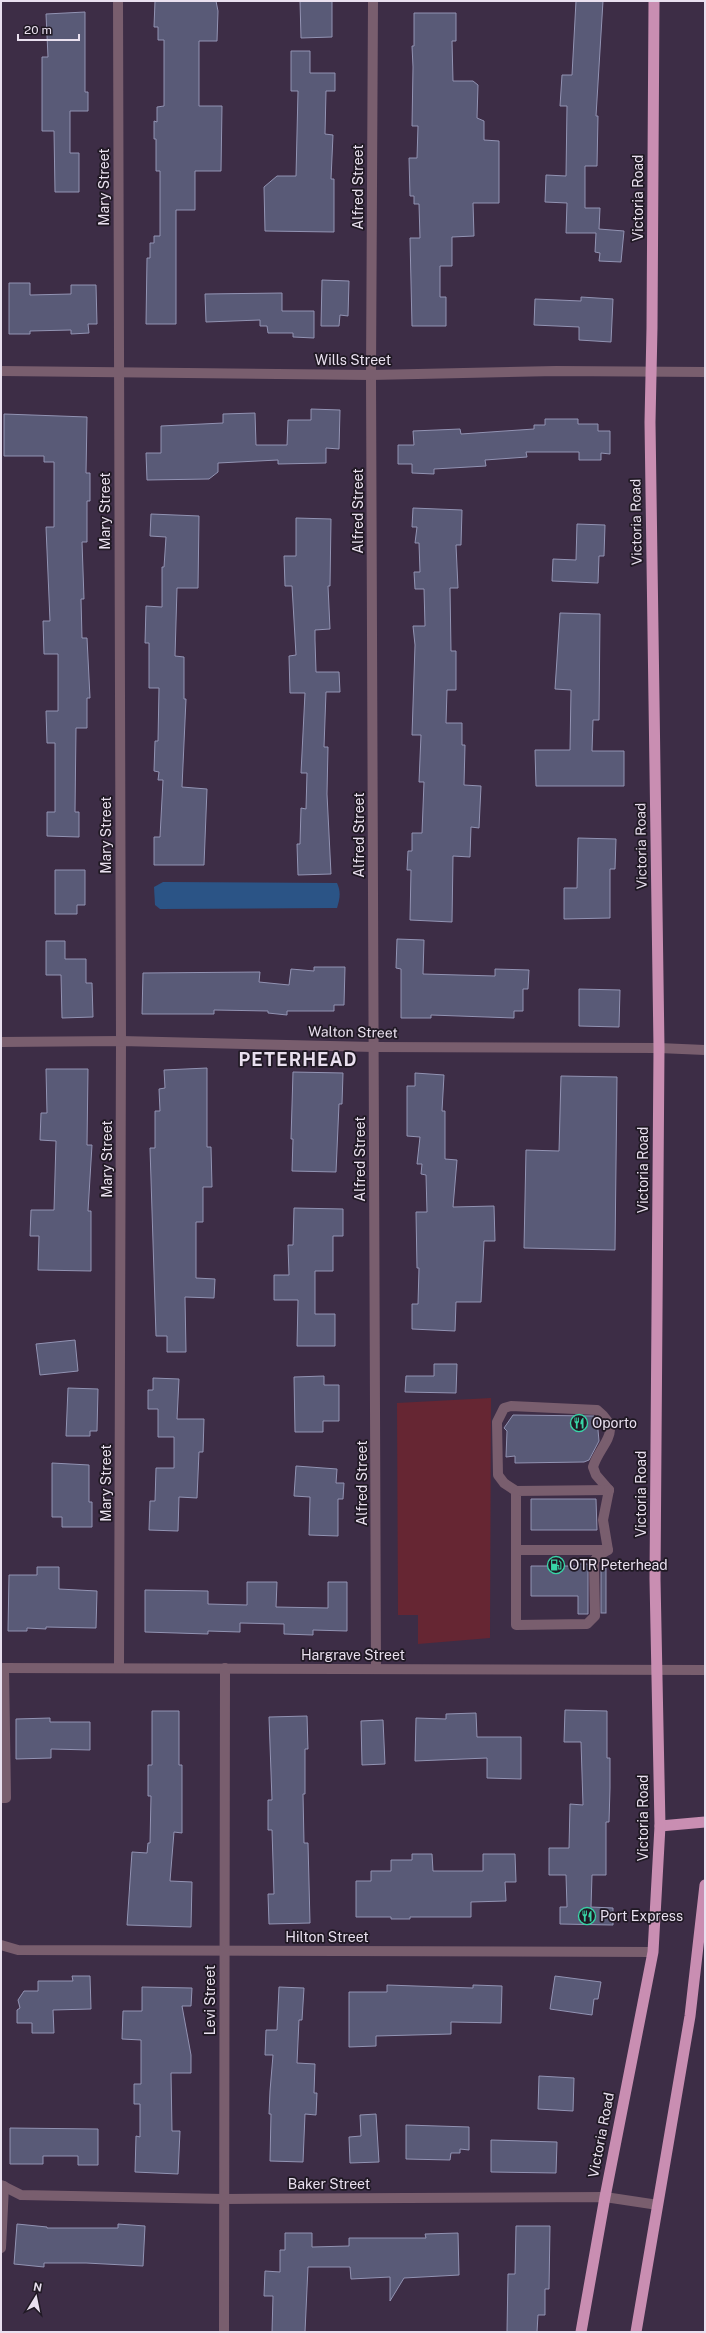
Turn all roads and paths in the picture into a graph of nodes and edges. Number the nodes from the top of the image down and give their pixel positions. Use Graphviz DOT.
graph roads {
  1 [pos="118,1"];
  2 [pos="373,1"];
  3 [pos="654,1"];
  4 [pos="1,371"];
  5 [pos="118,372"];
  6 [pos="651,372"];
  7 [pos="705,372"];
  8 [pos="371,375"];
  9 [pos="121,1041"];
  10 [pos="1,1042"];
  11 [pos="374,1047"];
  12 [pos="659,1048"];
  13 [pos="705,1050"];
  14 [pos="516,1490"];
  15 [pos="609,1490"];
  16 [pos="516,1550"];
  17 [pos="608,1550"];
  18 [pos="2,1668"];
  19 [pos="119,1668"];
  20 [pos="225,1668"];
  21 [pos="376,1669"];
  22 [pos="656,1670"];
  23 [pos="705,1670"];
  24 [pos="1,1798"];
  25 [pos="705,1822"];
  26 [pos="660,1826"];
  27 [pos="705,1885"];
  28 [pos="1,1945"];
  29 [pos="224,1950"];
  30 [pos="653,1952"];
  31 [pos="2,2186"];
  32 [pos="605,2197"];
  33 [pos="224,2199"];
  34 [pos="658,2205"];
  35 [pos="1,2248"];
  36 [pos="224,2332"];
  37 [pos="581,2332"];
  38 [pos="636,2332"];
  1 -- 5 [label="street, Mary Street"];
  2 -- 8 [label="street, Alfred Street"];
  3 -- 6 [label="highway, Victoria Road"];
  4 -- 5 [label="street, Wills Street"];
  5 -- 8 [label="street, Wills Street"];
  5 -- 9 [label="street, Mary Street"];
  6 -- 7 [label="street, Wills Street"];
  6 -- 8 [label="street, Wills Street"];
  6 -- 12 [label="highway, Victoria Road"];
  8 -- 11 [label="street, Alfred Street"];
  9 -- 10 [label="street, Walton Street"];
  9 -- 11 [label="street, Walton Street"];
  9 -- 19 [label="street, Mary Street"];
  11 -- 12 [label="street, Walton Street"];
  11 -- 21 [label="street, Alfred Street"];
  12 -- 13 [label="street, Walton Street"];
  12 -- 22 [label="highway, Victoria Road"];
  14 -- 15 [label="street"];
  14 -- 15 [label="street"];
  14 -- 16 [label="street"];
  15 -- 17 [label="street"];
  16 -- 17 [label="street"];
  16 -- 17 [label="street"];
  18 -- 19 [label="street, Hargrave Street"];
  18 -- 24 [label="street"];
  19 -- 20 [label="street, Hargrave Street"];
  20 -- 21 [label="street, Hargrave Street"];
  20 -- 29 [label="street, Levi Street"];
  21 -- 22 [label="street, Hargrave Street"];
  22 -- 23 [label="street, Hargrave Street"];
  22 -- 26 [label="highway, Victoria Road"];
  25 -- 26 [label="highway"];
  26 -- 30 [label="highway, Victoria Road"];
  27 -- 34 [label="highway"];
  28 -- 29 [label="street, Hilton Street"];
  29 -- 30 [label="street, Hilton Street"];
  29 -- 33 [label="street, Levi Street"];
  30 -- 32 [label="highway, Victoria Road"];
  31 -- 33 [label="street, Baker Street"];
  31 -- 35 [label="street"];
  32 -- 33 [label="street, Baker Street"];
  32 -- 34 [label="street, Baker Street"];
  32 -- 37 [label="highway, Victoria Road"];
  33 -- 36 [label="street, Levi Street"];
  34 -- 38 [label="highway"];
}
